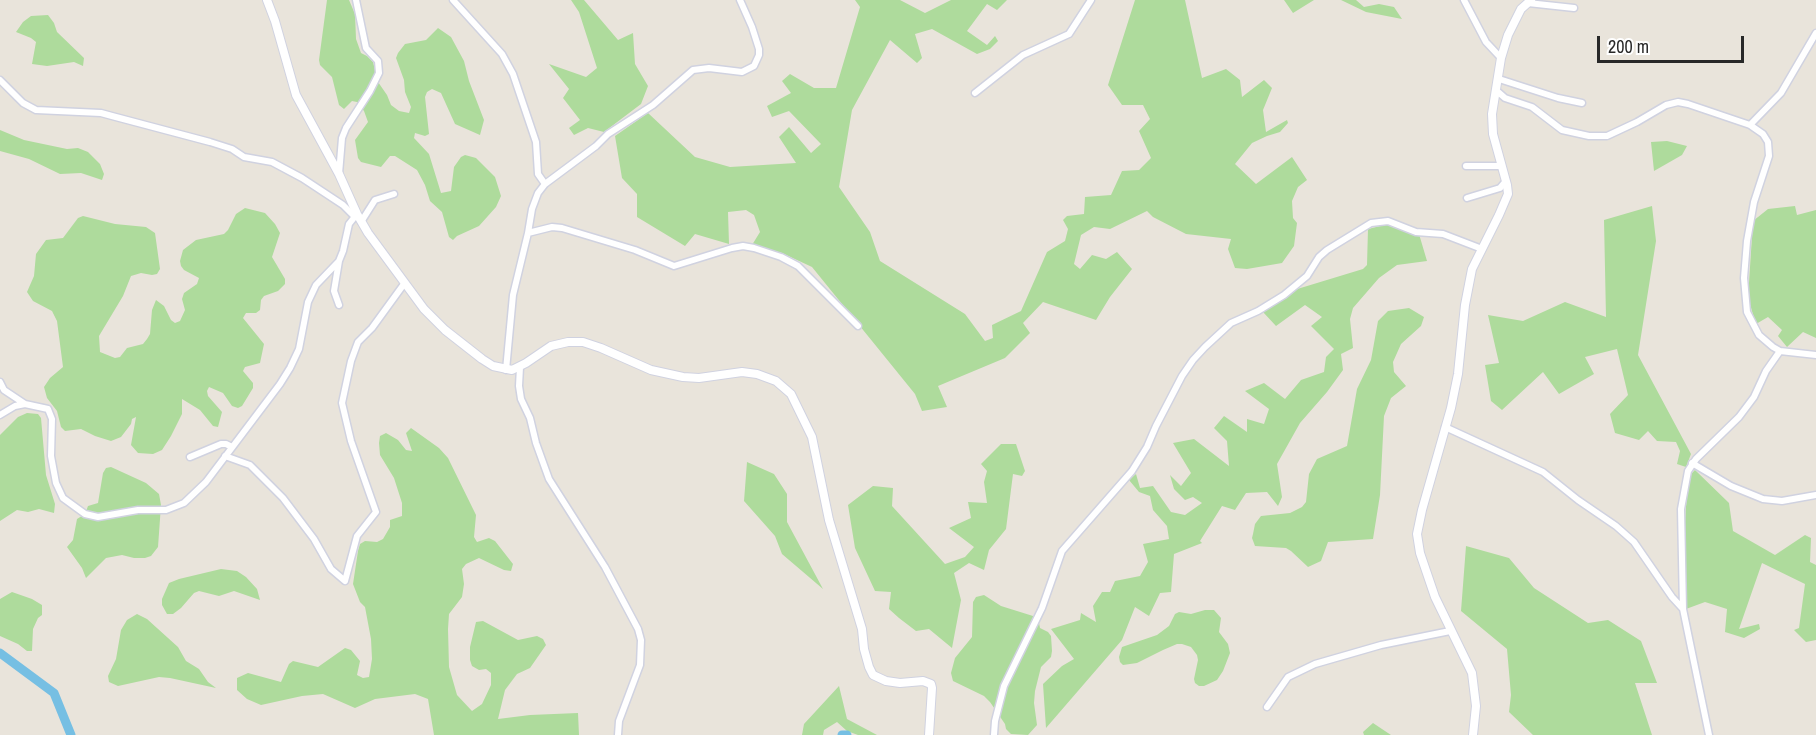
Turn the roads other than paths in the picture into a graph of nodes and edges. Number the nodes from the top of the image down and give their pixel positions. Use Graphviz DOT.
graph roads {
  1 [pos="267,0"];
  2 [pos="356,0"];
  3 [pos="453,0"];
  4 [pos="740,0"];
  5 [pos="1091,0"];
  6 [pos="1464,0"];
  7 [pos="1530,1"];
  8 [pos="1574,8"];
  9 [pos="1816,33"];
  10 [pos="1501,58"];
  11 [pos="1499,79"];
  12 [pos="0,80"];
  13 [pos="1497,91"];
  14 [pos="975,93"];
  15 [pos="1582,103"];
  16 [pos="1750,125"];
  17 [pos="1466,166"];
  18 [pos="1501,166"];
  19 [pos="339,174"];
  20 [pos="1506,181"];
  21 [pos="545,184"];
  22 [pos="394,194"];
  23 [pos="1467,198"];
  24 [pos="357,217"];
  25 [pos="528,233"];
  26 [pos="1482,249"];
  27 [pos="339,261"];
  28 [pos="404,284"];
  29 [pos="339,305"];
  30 [pos="858,326"];
  31 [pos="1776,349"];
  32 [pos="1816,355"];
  33 [pos="520,367"];
  34 [pos="506,370"];
  35 [pos="0,382"];
  36 [pos="25,404"];
  37 [pos="0,415"];
  38 [pos="1445,427"];
  39 [pos="232,447"];
  40 [pos="225,456"];
  41 [pos="190,457"];
  42 [pos="1692,463"];
  43 [pos="1816,495"];
  44 [pos="1683,609"];
  45 [pos="1450,631"];
  46 [pos="1268,707"];
  47 [pos="618,735"];
  48 [pos="929,735"];
  49 [pos="994,735"];
  50 [pos="1473,735"];
  51 [pos="1709,735"];
  1 -- 19 [label="street"];
  2 -- 19 [label="street"];
  3 -- 21 [label="street"];
  4 -- 21 [label="street"];
  5 -- 14 [label="street"];
  6 -- 10 [label="street"];
  7 -- 8 [label="street"];
  7 -- 10 [label="street"];
  9 -- 16 [label="street"];
  10 -- 11 [label="street"];
  11 -- 13 [label="street"];
  11 -- 15 [label="street"];
  12 -- 24 [label="street"];
  13 -- 16 [label="street"];
  13 -- 18 [label="street"];
  16 -- 31 [label="street"];
  17 -- 18 [label="street"];
  18 -- 20 [label="street"];
  19 -- 24 [label="street"];
  20 -- 23 [label="street"];
  20 -- 26 [label="street"];
  21 -- 25 [label="street"];
  22 -- 24 [label="street"];
  24 -- 27 [label="street"];
  24 -- 28 [label="street"];
  25 -- 30 [label="street"];
  25 -- 34 [label="street"];
  26 -- 38 [label="street"];
  26 -- 49 [label="street"];
  27 -- 29 [label="street"];
  27 -- 39 [label="street"];
  28 -- 34 [label="street"];
  28 -- 40 [label="street"];
  31 -- 32 [label="street"];
  31 -- 42 [label="street"];
  33 -- 34 [label="street"];
  33 -- 47 [label="street"];
  33 -- 48 [label="street"];
  35 -- 36 [label="street"];
  36 -- 37 [label="street"];
  36 -- 40 [label="street"];
  38 -- 44 [label="street"];
  38 -- 45 [label="street"];
  39 -- 40 [label="street"];
  39 -- 41 [label="street"];
  42 -- 43 [label="street"];
  42 -- 44 [label="street"];
  44 -- 51 [label="street"];
  45 -- 46 [label="street"];
  45 -- 50 [label="street"];
}
